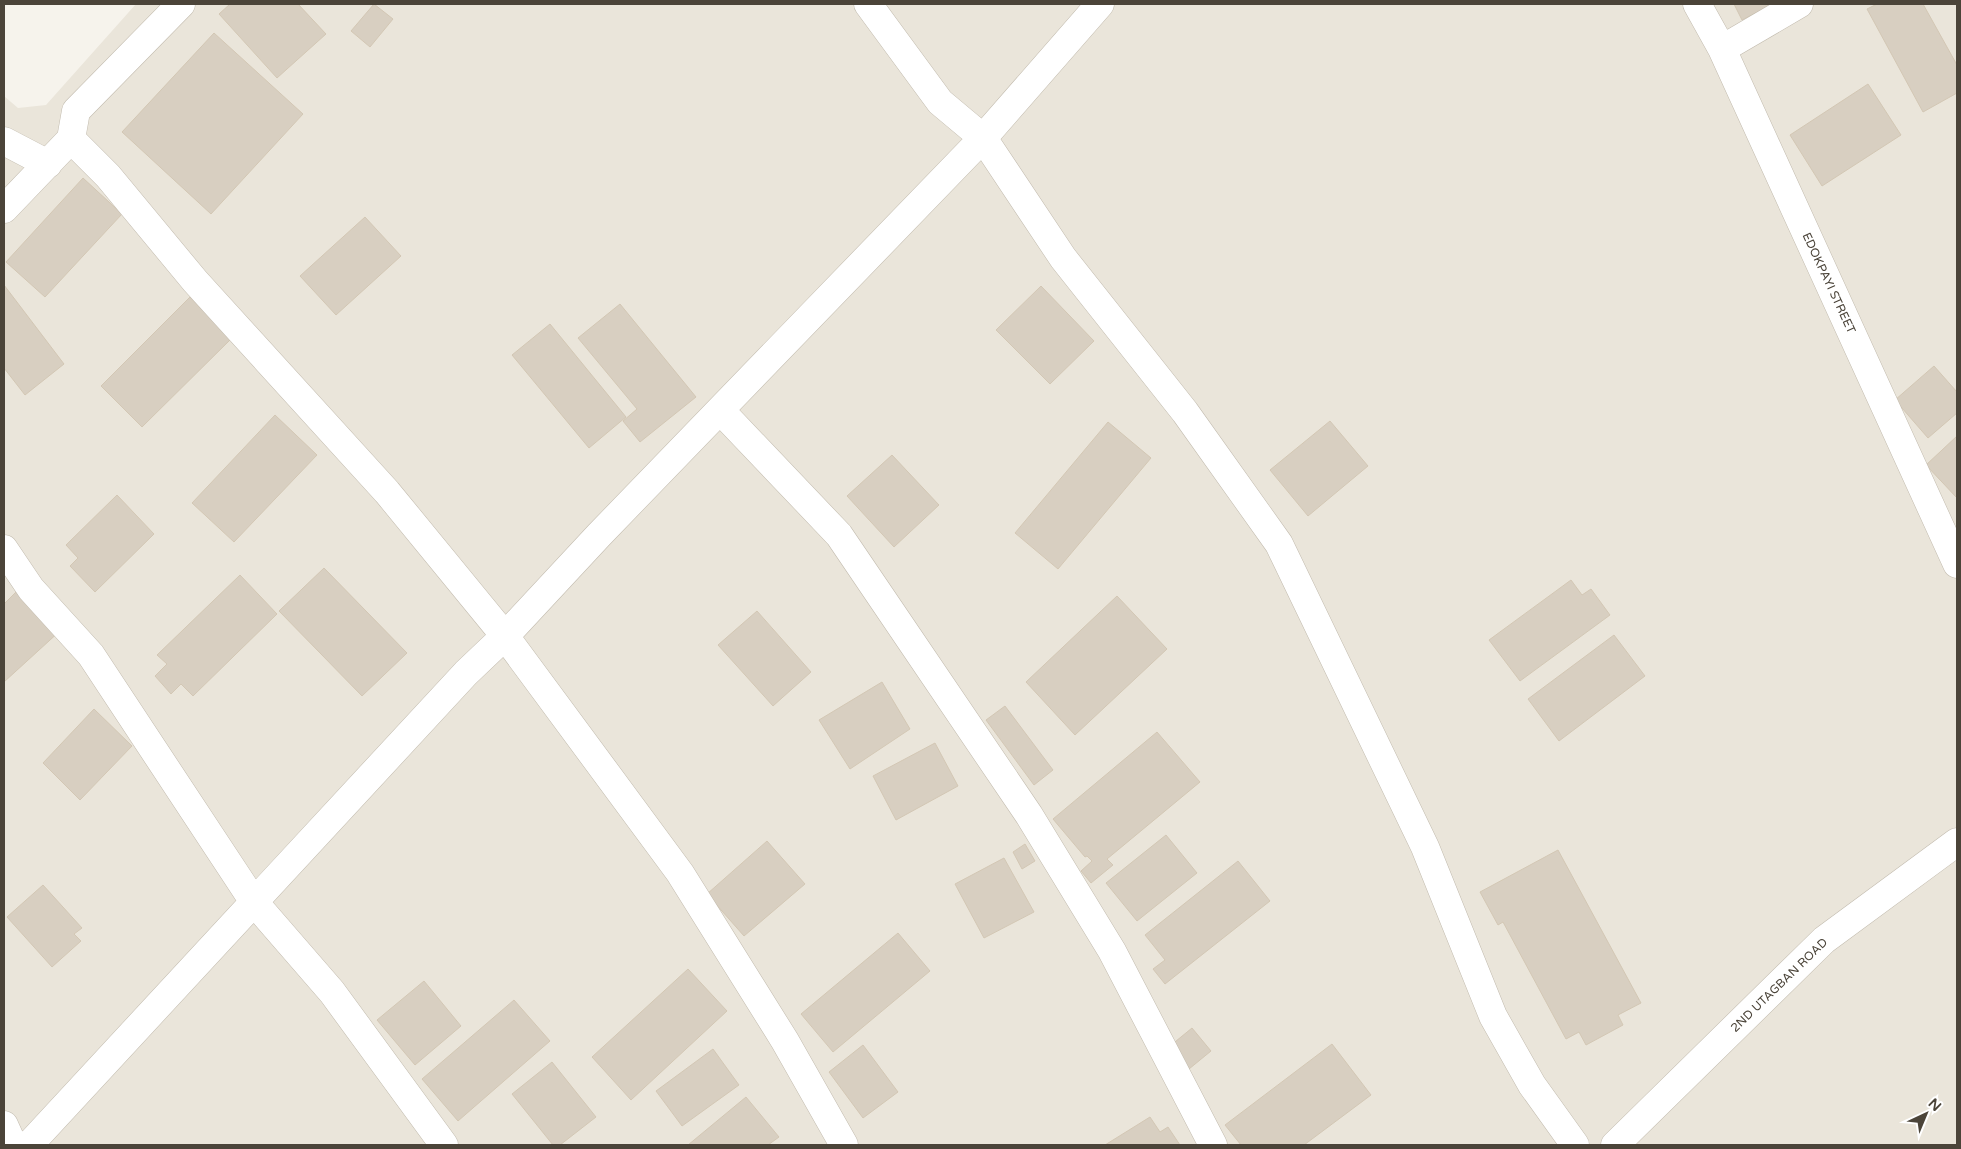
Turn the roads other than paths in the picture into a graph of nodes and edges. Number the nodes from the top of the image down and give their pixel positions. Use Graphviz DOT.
graph roads {
  1 [pos="181,4"];
  2 [pos="868,4"];
  3 [pos="1100,4"];
  4 [pos="1697,4"];
  5 [pos="1798,4"];
  6 [pos="1722,50"];
  7 [pos="982,138"];
  8 [pos="71,139"];
  9 [pos="4,141"];
  10 [pos="48,164"];
  11 [pos="4,209"];
  12 [pos="720,410"];
  13 [pos="4,549"];
  14 [pos="1957,564"];
  15 [pos="506,636"];
  16 [pos="1957,842"];
  17 [pos="254,902"];
  18 [pos="4,1125"];
  19 [pos="13,1145"];
  20 [pos="29,1145"];
  21 [pos="444,1145"];
  22 [pos="844,1145"];
  23 [pos="1213,1145"];
  24 [pos="1575,1145"];
  25 [pos="1615,1145"];
  1 -- 8 [label="street"];
  2 -- 7 [label="street"];
  3 -- 7 [label="street"];
  4 -- 6 [label="street, EDOKPAYI STREET"];
  5 -- 6 [label="street"];
  6 -- 14 [label="street, EDOKPAYI STREET"];
  7 -- 12 [label="street"];
  7 -- 24 [label="street"];
  8 -- 10 [label="street"];
  8 -- 15 [label="street"];
  9 -- 10 [label="street"];
  10 -- 11 [label="street"];
  12 -- 15 [label="street"];
  12 -- 23 [label="street"];
  13 -- 17 [label="street"];
  15 -- 17 [label="street"];
  15 -- 22 [label="street"];
  16 -- 25 [label="street, 2ND UTAGBAN ROAD"];
  17 -- 20 [label="street"];
  17 -- 21 [label="street"];
  18 -- 19 [label="street"];
}
